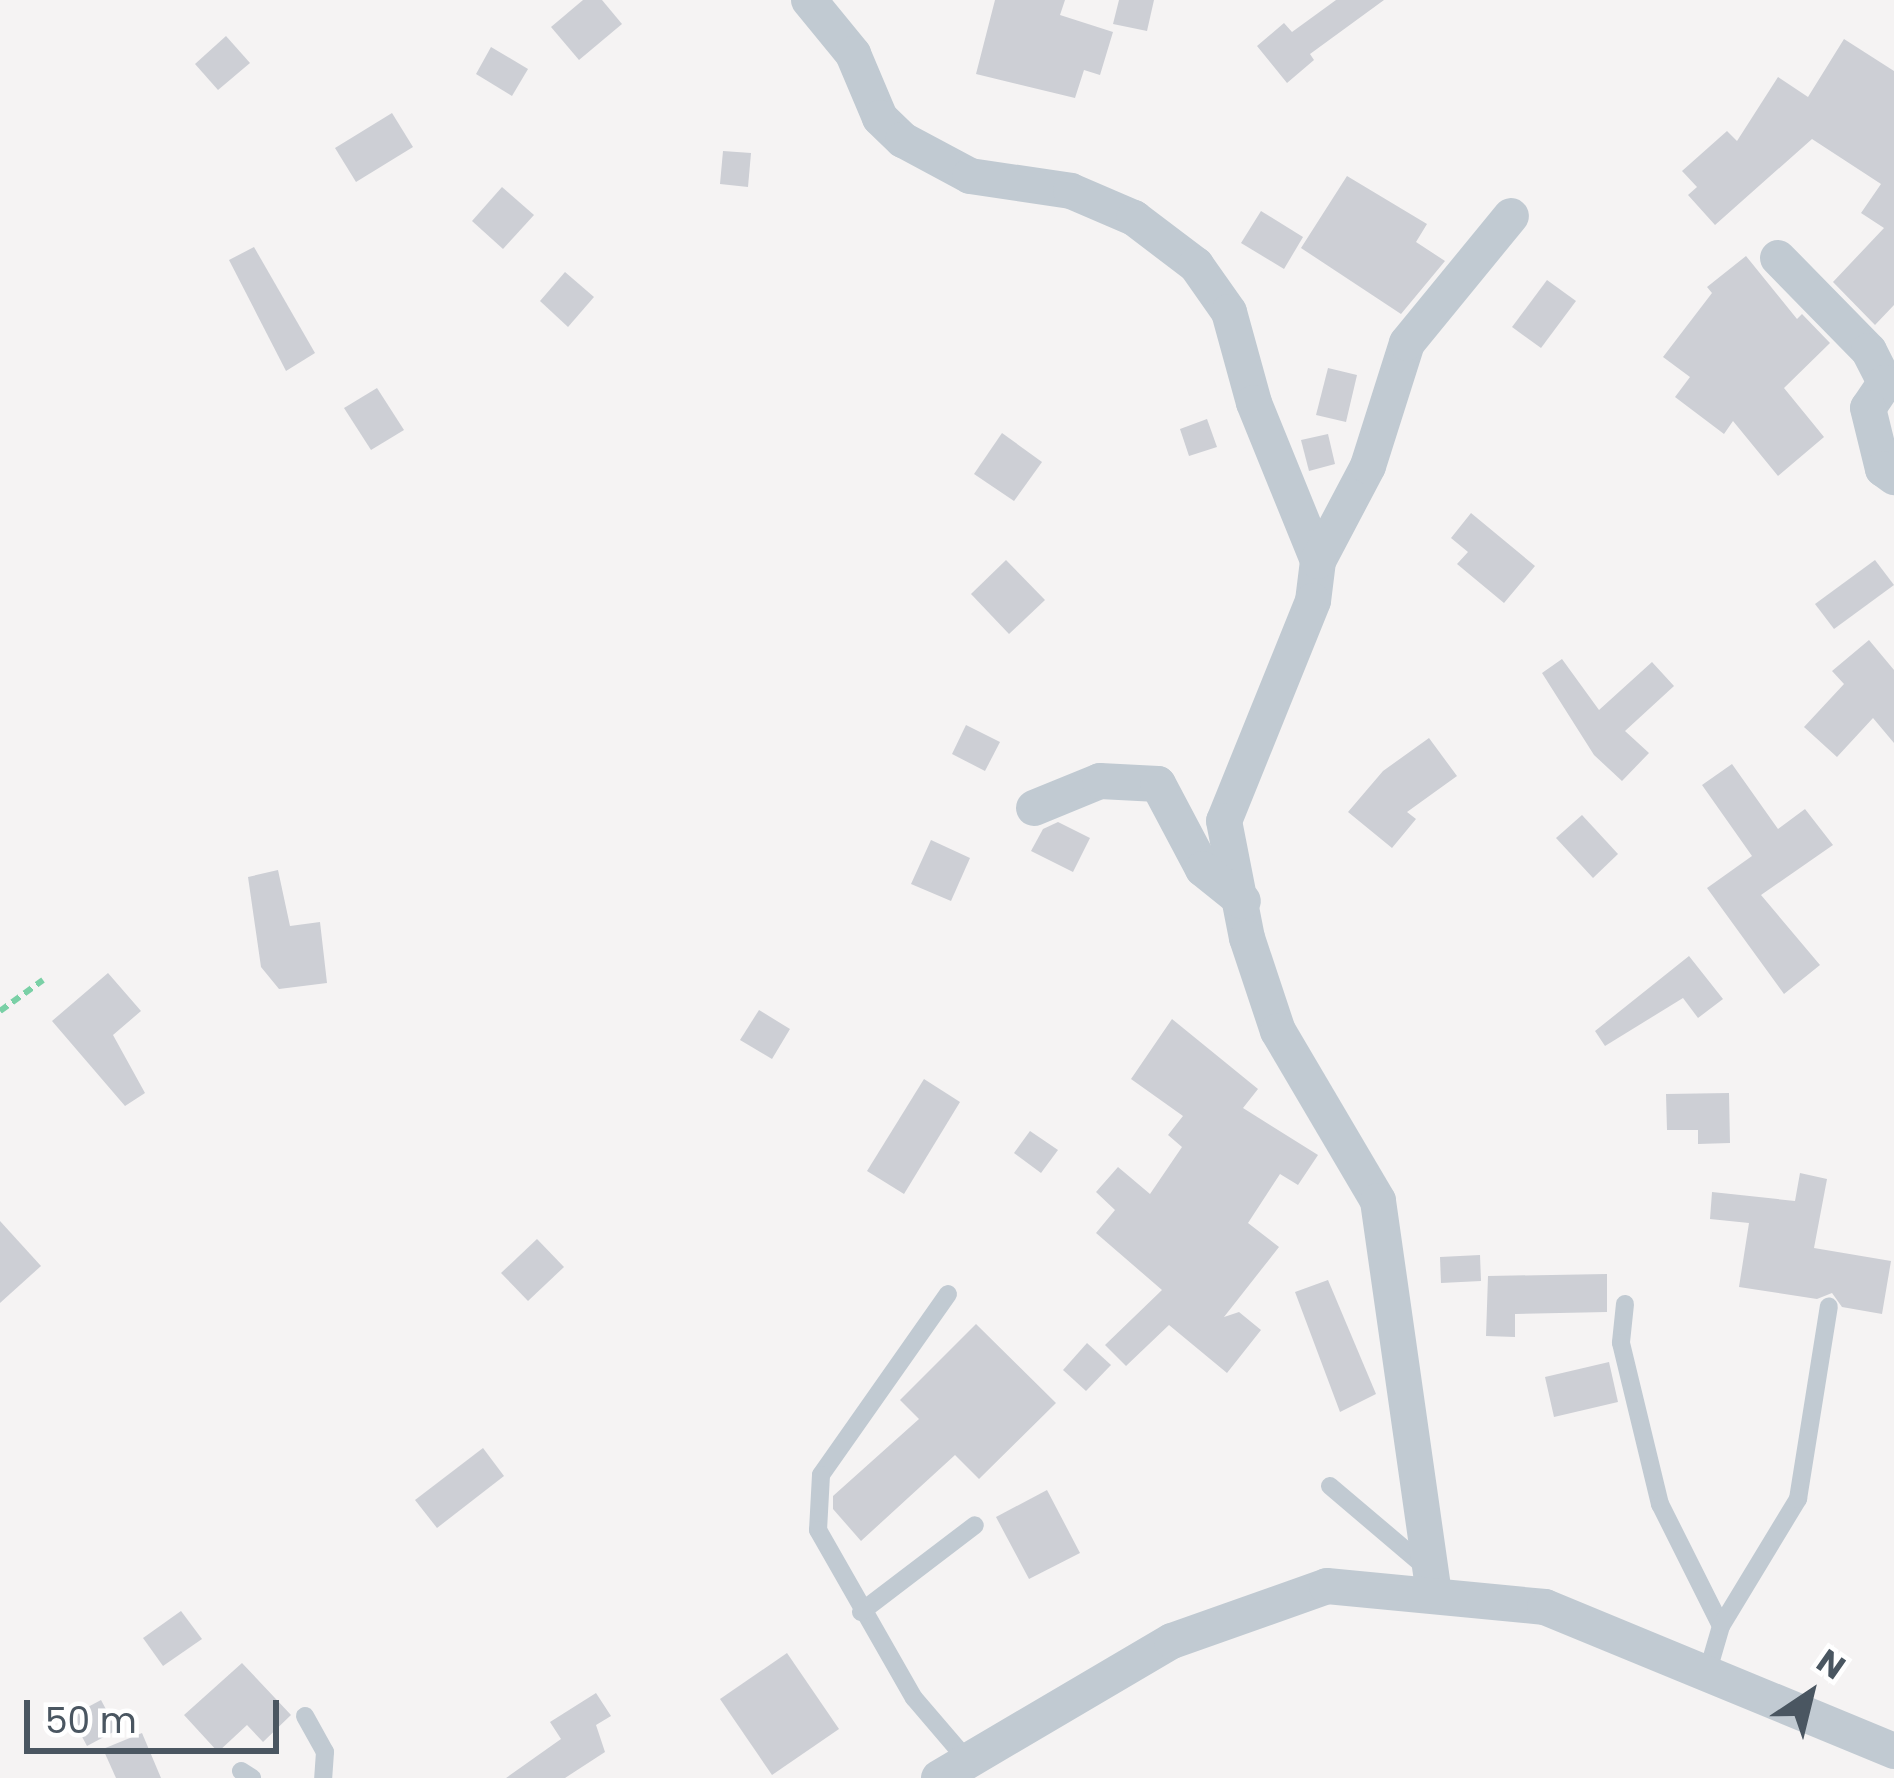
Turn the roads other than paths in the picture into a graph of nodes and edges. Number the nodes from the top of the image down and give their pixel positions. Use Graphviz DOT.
graph roads {
  1 [pos="809,0"];
  2 [pos="1511,216"];
  3 [pos="1778,259"];
  4 [pos="1894,476"];
  5 [pos="1318,562"];
  6 [pos="1034,808"];
  7 [pos="1243,901"];
  8 [pos="948,1294"];
  9 [pos="1625,1304"];
  10 [pos="1829,1306"];
  11 [pos="1330,1486"];
  12 [pos="975,1525"];
  13 [pos="1433,1584"];
  14 [pos="861,1612"];
  15 [pos="1720,1626"];
  16 [pos="1708,1674"];
  17 [pos="305,1716"];
  18 [pos="1894,1751"];
  19 [pos="953,1769"];
  20 [pos="323,1778"];
  1 -- 5 [label="street"];
  2 -- 5 [label="street"];
  3 -- 4 [label="street"];
  5 -- 7 [label="street"];
  6 -- 7 [label="street"];
  7 -- 13 [label="street"];
  8 -- 14 [label="lane"];
  9 -- 15 [label="lane"];
  10 -- 15 [label="lane"];
  11 -- 13 [label="lane"];
  12 -- 14 [label="lane"];
  13 -- 16 [label="street"];
  13 -- 19 [label="street"];
  14 -- 19 [label="lane"];
  15 -- 16 [label="lane"];
  16 -- 18 [label="street"];
  17 -- 20 [label="lane"];
}
